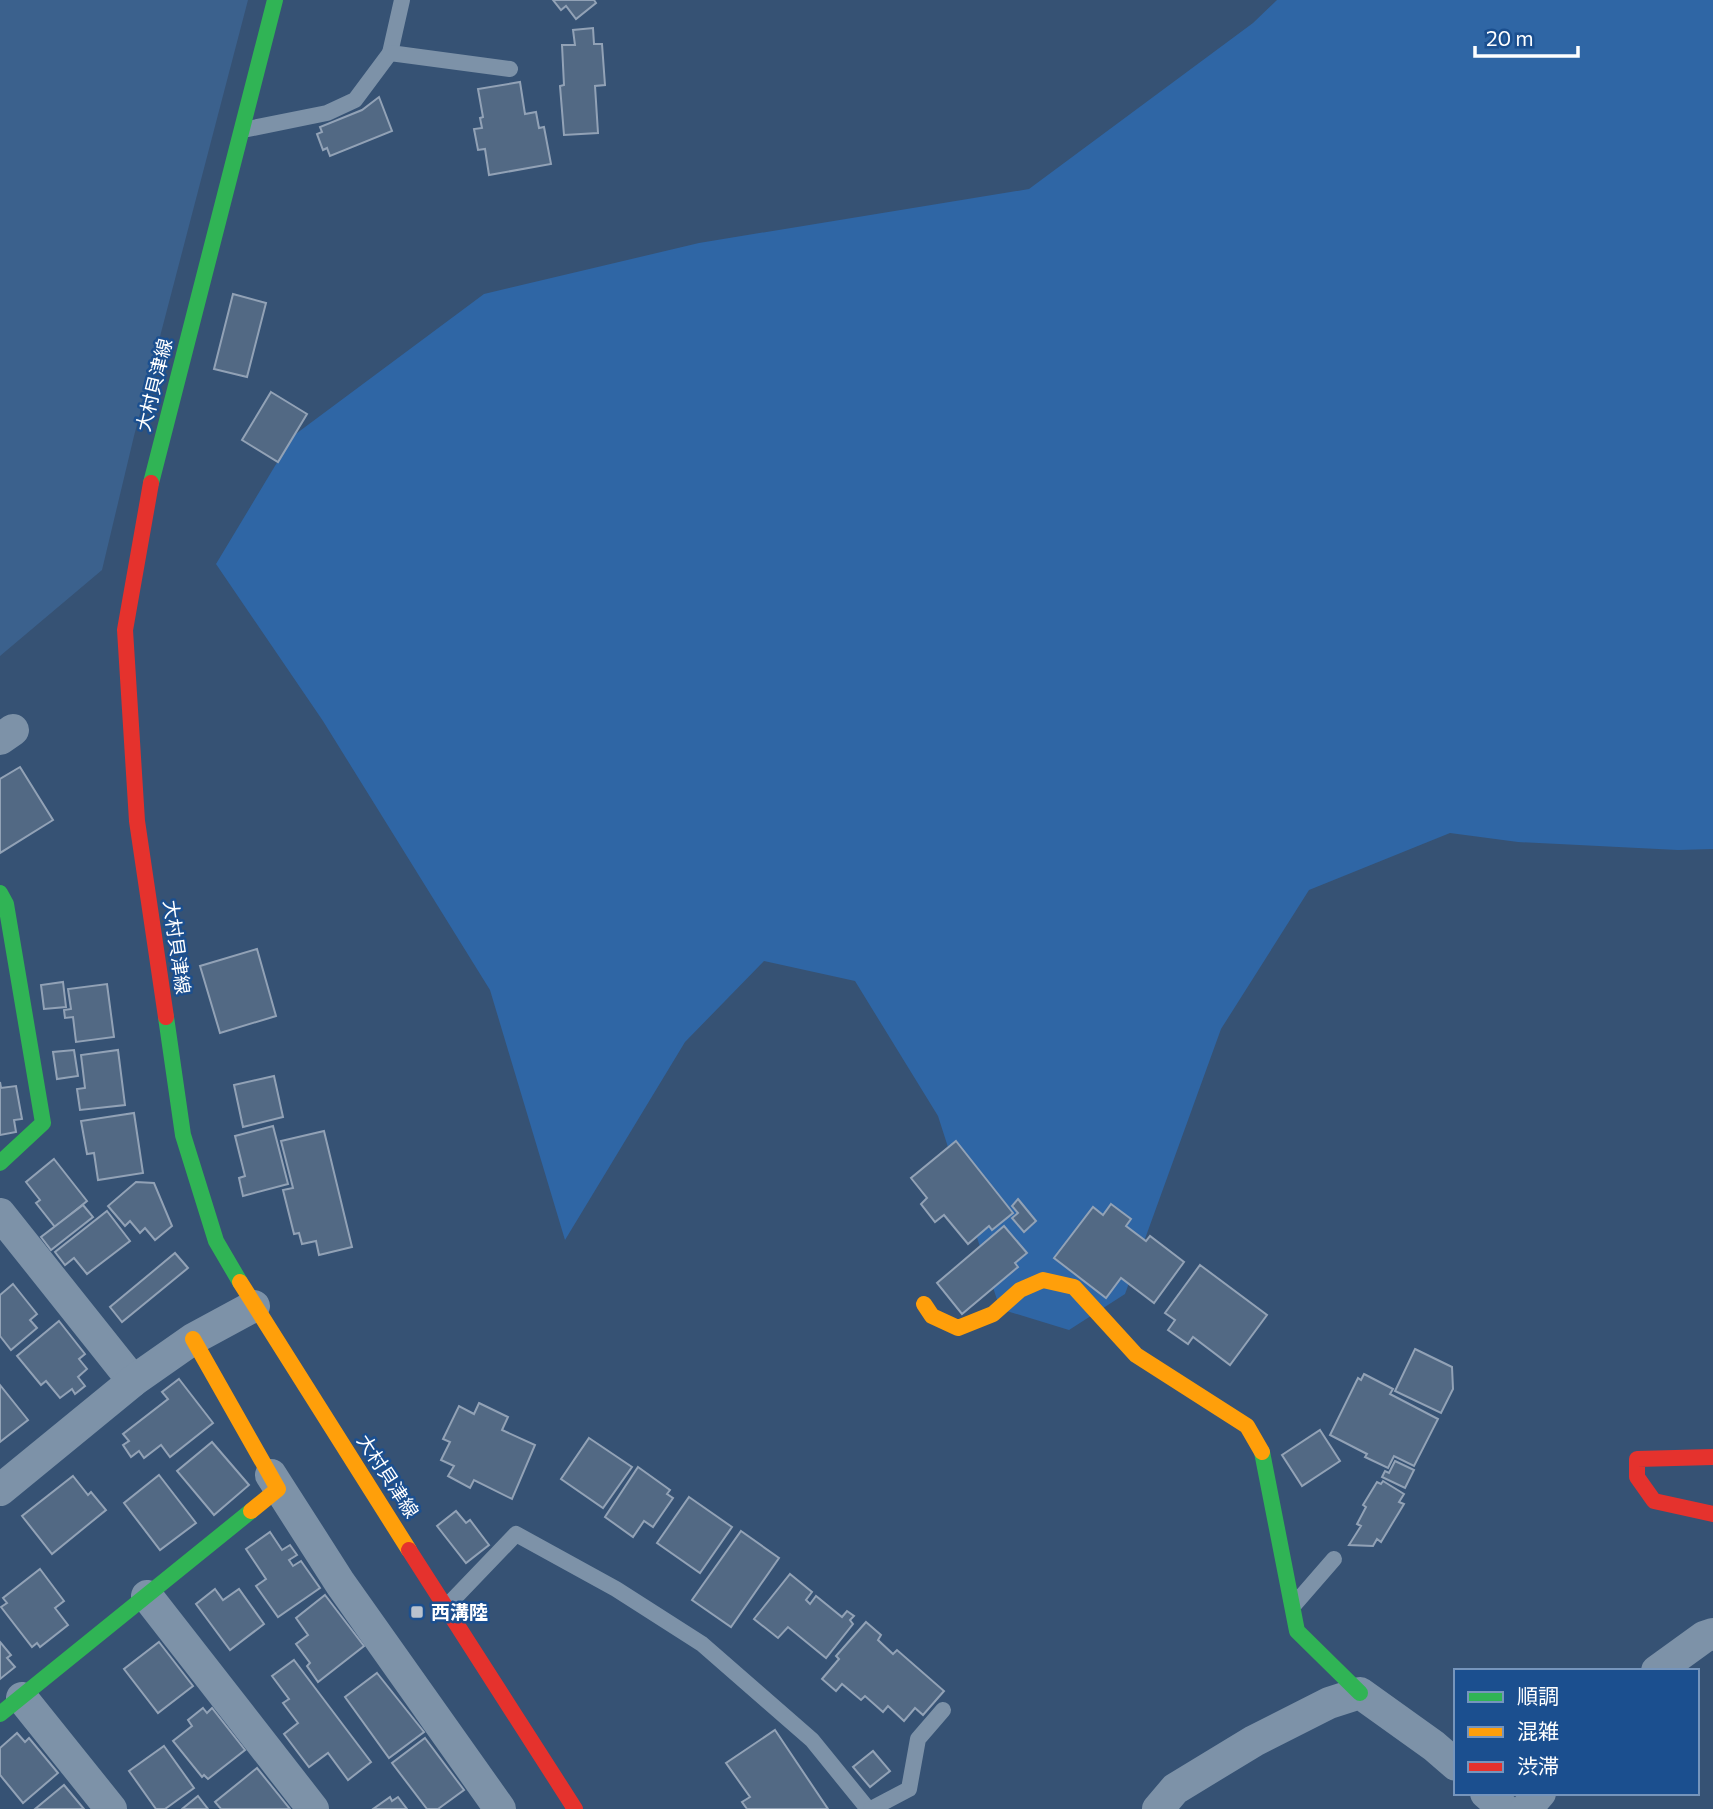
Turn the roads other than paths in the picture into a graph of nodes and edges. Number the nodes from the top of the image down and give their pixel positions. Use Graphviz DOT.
graph roads {
  1 [pos="275,0"];
  2 [pos="402,0"];
  3 [pos="390,53"];
  4 [pos="510,69"];
  5 [pos="241,130"];
  6 [pos="0,894"];
  7 [pos="0,1163"];
  8 [pos="0,1214"];
  9 [pos="924,1304"];
  10 [pos="254,1306"];
  11 [pos="193,1339"];
  12 [pos="133,1381"];
  13 [pos="1713,1457"];
  14 [pos="271,1475"];
  15 [pos="0,1490"];
  16 [pos="1713,1514"];
  17 [pos="1334,1559"];
  18 [pos="147,1596"];
  19 [pos="1293,1606"];
  20 [pos="446,1607"];
  21 [pos="1713,1634"];
  22 [pos="1660,1669"];
  23 [pos="1360,1693"];
  24 [pos="11,1706"];
  25 [pos="943,1710"];
  26 [pos="1454,1763"];
  27 [pos="1488,1795"];
  28 [pos="1539,1795"];
  29 [pos="111,1809"];
  30 [pos="313,1809"];
  31 [pos="500,1809"];
  32 [pos="575,1809"];
  33 [pos="870,1809"];
  34 [pos="1158,1809"];
  35 [pos="1504,1809"];
  36 [pos="1526,1809"];
  1 -- 5 [label="main road, 大村貝津線"];
  2 -- 3 [label="lane"];
  3 -- 4 [label="lane"];
  3 -- 5 [label="lane"];
  5 -- 10 [label="main road, 大村貝津線"];
  6 -- 7 [label="main road"];
  8 -- 12 [label="street"];
  9 -- 19 [label="main road"];
  10 -- 11 [label="street"];
  10 -- 20 [label="main road, 大村貝津線"];
  11 -- 12 [label="street"];
  11 -- 14 [label="main road"];
  12 -- 15 [label="street"];
  13 -- 16 [label="main road"];
  14 -- 18 [label="main road"];
  14 -- 31 [label="street"];
  17 -- 19 [label="lane"];
  18 -- 24 [label="main road"];
  18 -- 30 [label="street"];
  19 -- 23 [label="main road"];
  20 -- 32 [label="main road, 大村貝津線"];
  20 -- 33 [label="lane"];
  21 -- 22 [label="street"];
  23 -- 26 [label="street"];
  23 -- 34 [label="street"];
  24 -- 29 [label="street"];
  25 -- 33 [label="lane"];
  27 -- 35 [label="street"];
  28 -- 36 [label="street"];
}
